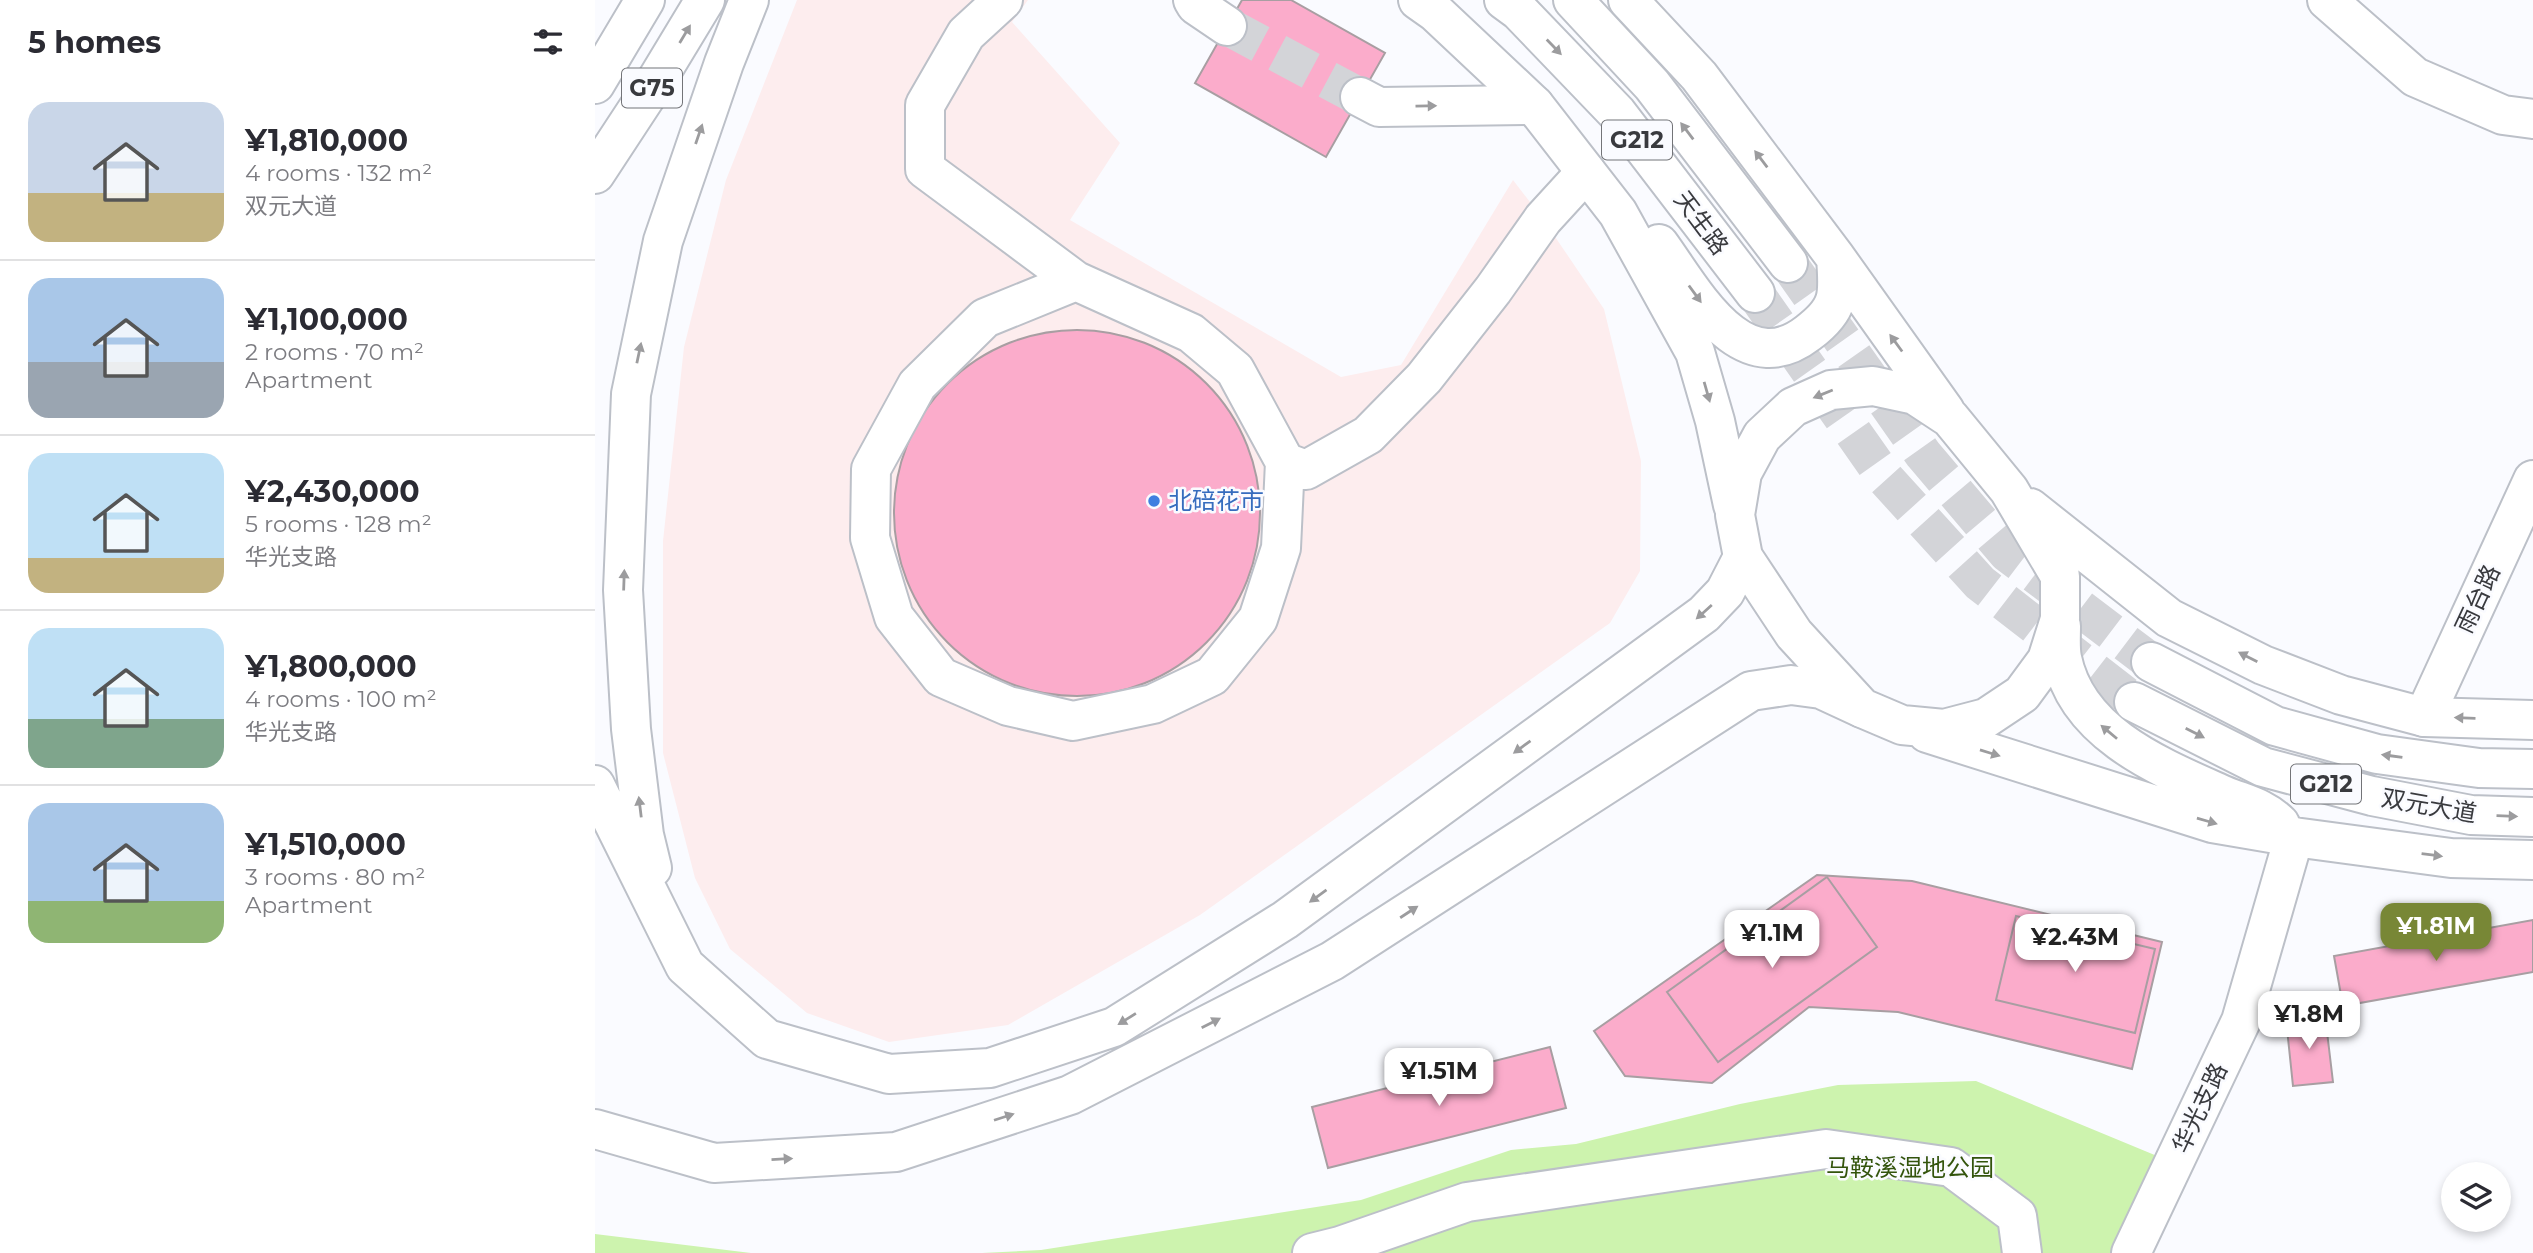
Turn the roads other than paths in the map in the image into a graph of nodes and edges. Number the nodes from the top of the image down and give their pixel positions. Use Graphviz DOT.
graph roads {
  1 [pos="645,0"];
  2 [pos="705,0"];
  3 [pos="749,0"];
  4 [pos="1003,0"];
  5 [pos="1193,0"];
  6 [pos="1504,0"];
  7 [pos="1573,0"];
  8 [pos="1628,0"];
  9 [pos="2327,0"];
  10 [pos="1427,6"];
  11 [pos="1227,26"];
  12 [pos="595,85"];
  13 [pos="1360,97"];
  14 [pos="1534,105"];
  15 [pos="2533,119"];
  16 [pos="1586,172"];
  17 [pos="595,174"];
  18 [pos="1836,258"];
  19 [pos="1788,263"];
  20 [pos="1076,281"];
  21 [pos="1755,293"];
  22 [pos="1950,418"];
  23 [pos="1285,462"];
  24 [pos="2533,480"];
  25 [pos="2008,491"];
  26 [pos="1735,515"];
  27 [pos="1743,557"];
  28 [pos="2060,620"];
  29 [pos="2151,662"];
  30 [pos="2134,702"];
  31 [pos="1862,708"];
  32 [pos="2424,717"];
  33 [pos="2533,720"];
  34 [pos="1902,725"];
  35 [pos="2533,769"];
  36 [pos="595,785"];
  37 [pos="2533,817"];
  38 [pos="2294,837"];
  39 [pos="2533,860"];
  40 [pos="685,966"];
  41 [pos="595,1123"];
  42 [pos="595,1129"];
  43 [pos="714,1163"];
  44 [pos="1312,1253"];
  45 [pos="2022,1253"];
  46 [pos="2131,1253"];
  1 -- 12 [label="main road, G75"];
  17 -- 2 [label="main road, G75, one-way"];
  40 -- 3 [label="main road, one-way"];
  4 -- 20 [label="main road"];
  5 -- 11 [label="main road"];
  6 -- 21 [label="main road, 天生路 / G212, one-way"];
  19 -- 7 [label="main road, 天生路 / G212, one-way"];
  18 -- 8 [label="main road, one-way"];
  9 -- 15 [label="main road"];
  10 -- 14 [label="main road"];
  10 -- 18 [label="main road, one-way"];
  13 -- 14 [label="main road, one-way"];
  14 -- 16 [label="main road"];
  16 -- 23 [label="main road"];
  16 -- 26 [label="main road, one-way"];
  22 -- 18 [label="main road, one-way"];
  20 -- 23 [label="main road"];
  20 -- 23 [label="main road"];
  22 -- 25 [label="main road"];
  22 -- 26 [label="main road, one-way"];
  24 -- 32 [label="main road, 雨台路"];
  25 -- 28 [label="main road"];
  32 -- 25 [label="main road, one-way"];
  26 -- 27 [label="main road"];
  27 -- 31 [label="main road"];
  27 -- 40 [label="main road, one-way"];
  28 -- 34 [label="main road"];
  38 -- 28 [label="main road, one-way"];
  35 -- 29 [label="main road, 双元大道 / G212, one-way"];
  30 -- 37 [label="main road, 双元大道 / G212, one-way"];
  31 -- 34 [label="main road"];
  43 -- 31 [label="main road, one-way"];
  33 -- 32 [label="main road, one-way"];
  34 -- 38 [label="main road, one-way"];
  36 -- 40 [label="main road"];
  38 -- 39 [label="main road, one-way"];
  38 -- 46 [label="main road, 华光支路"];
  41 -- 43 [label="main road"];
  42 -- 43 [label="main road"];
  44 -- 45 [label="main road"];
}
